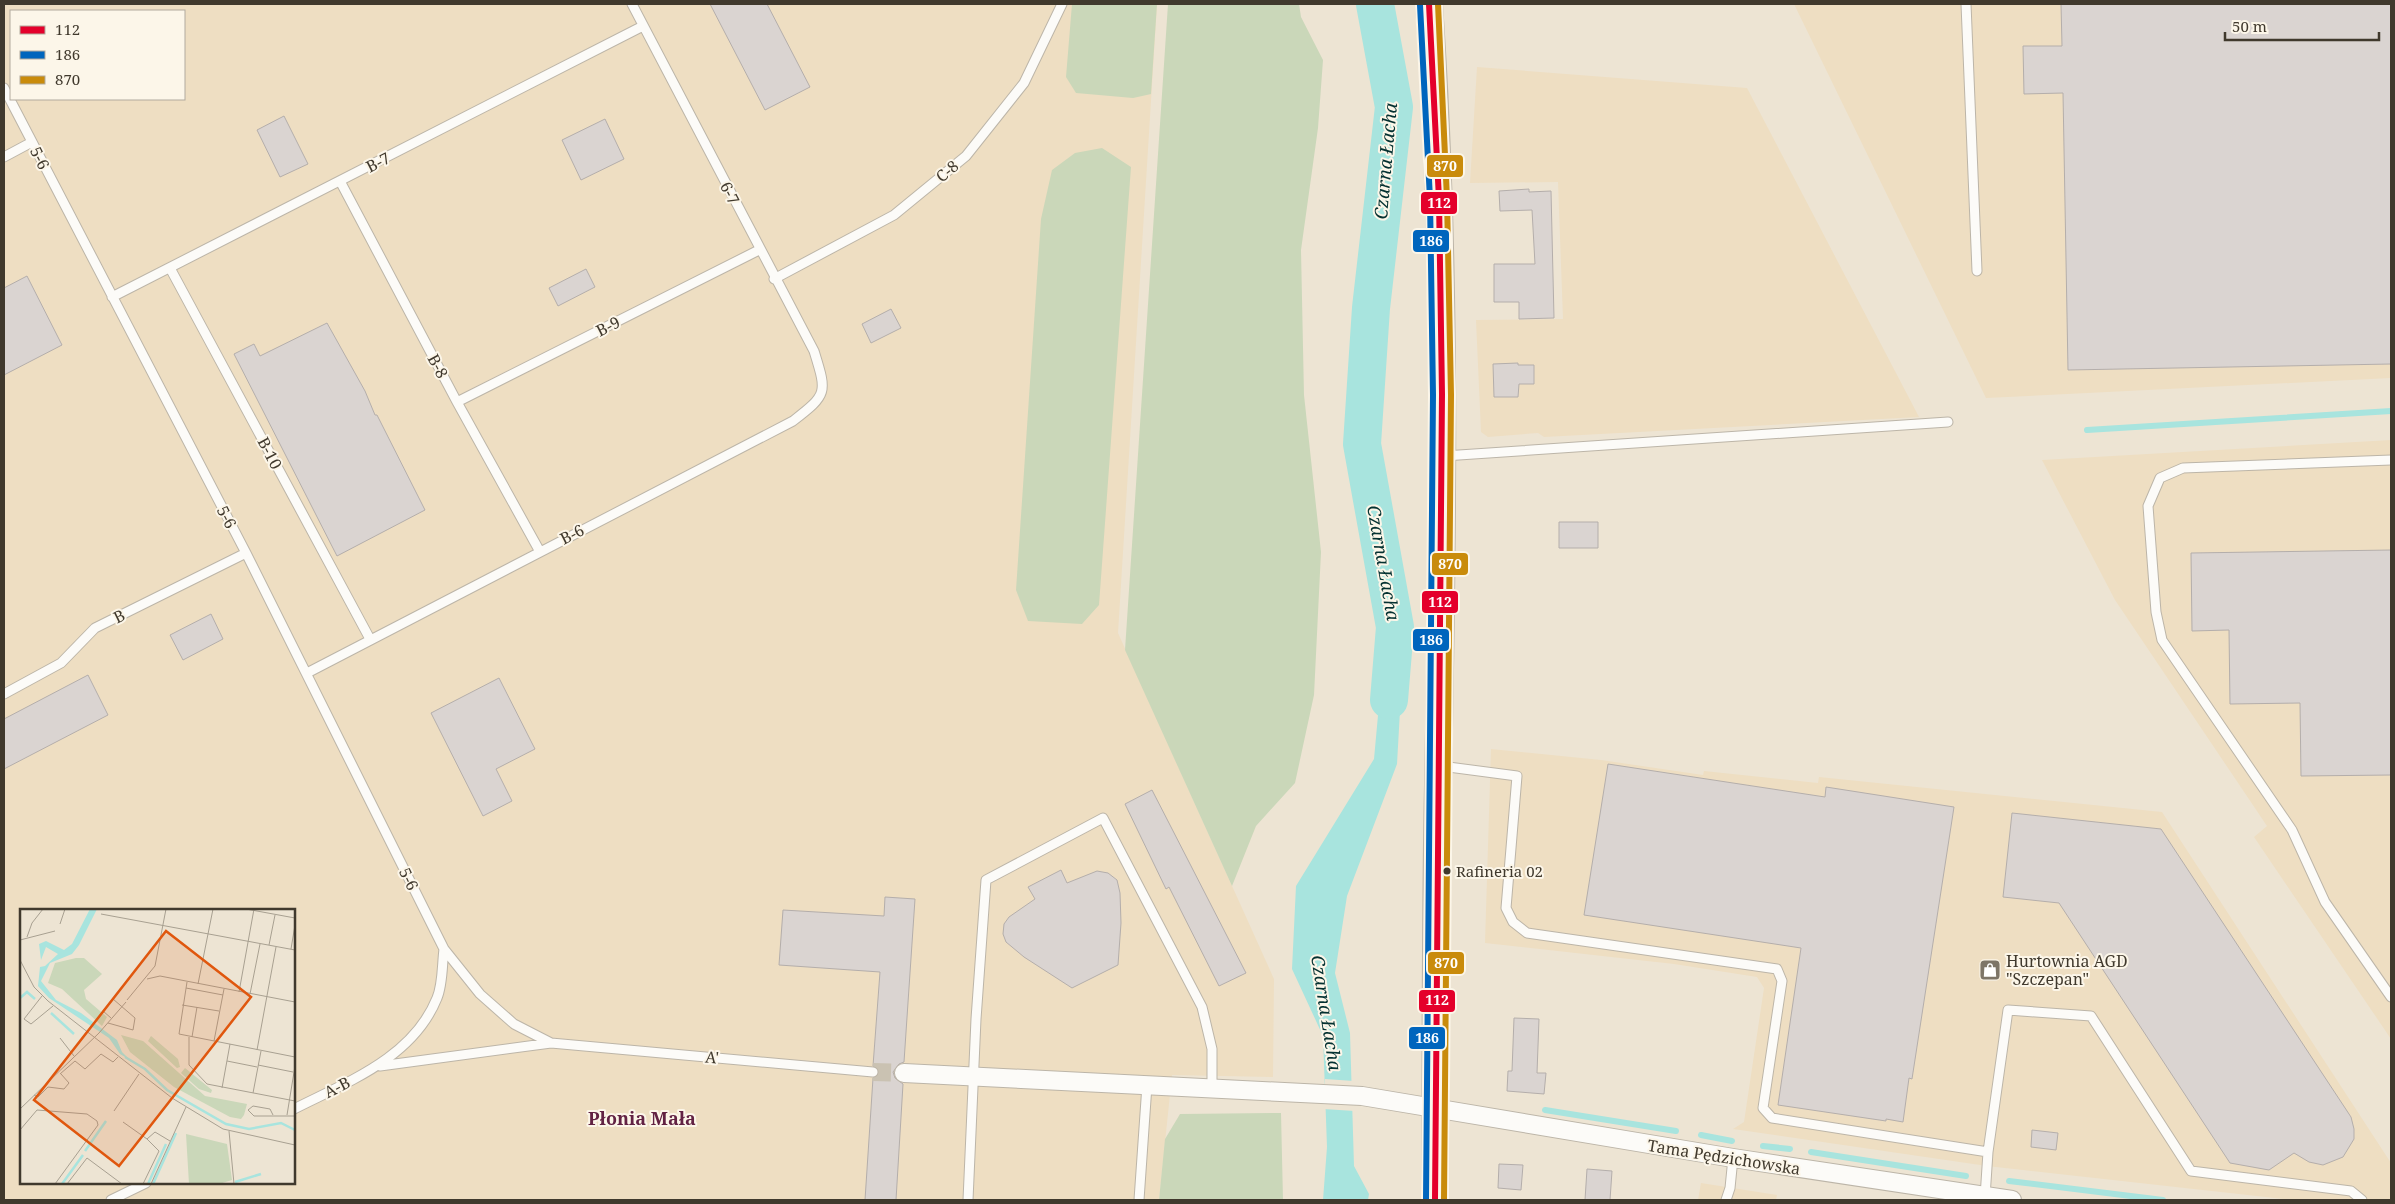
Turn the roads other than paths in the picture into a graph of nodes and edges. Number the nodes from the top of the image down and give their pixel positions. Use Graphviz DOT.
graph roads {
  1 [pos="632,4"];
  2 [pos="1062,4"];
  3 [pos="1429,4"];
  4 [pos="1966,4"];
  5 [pos="643,26"];
  6 [pos="4,88"];
  7 [pos="10,100"];
  8 [pos="10,100"];
  9 [pos="32,142"];
  10 [pos="4,157"];
  11 [pos="340,181"];
  12 [pos="759,250"];
  13 [pos="170,268"];
  14 [pos="1977,271"];
  15 [pos="774,279"];
  16 [pos="112,297"];
  17 [pos="824,383"];
  18 [pos="457,402"];
  19 [pos="1948,422"];
  20 [pos="1443,456"];
  21 [pos="2391,460"];
  22 [pos="539,550"];
  23 [pos="246,553"];
  24 [pos="370,640"];
  25 [pos="307,672"];
  26 [pos="4,694"];
  27 [pos="1438,765"];
  28 [pos="444,949"];
  29 [pos="2391,997"];
  30 [pos="551,1043"];
  31 [pos="380,1066"];
  32 [pos="873,1072"];
  33 [pos="904,1073"];
  34 [pos="973,1077"];
  35 [pos="1147,1085"];
  36 [pos="1212,1088"];
  37 [pos="295,1108"];
  38 [pos="1436,1109"];
  39 [pos="1988,1152"];
  40 [pos="1733,1158"];
  41 [pos="144,1184"];
  42 [pos="1965,1197"];
  43 [pos="1985,1197"];
  44 [pos="111,1200"];
  45 [pos="968,1200"];
  46 [pos="1140,1200"];
  47 [pos="1435,1200"];
  48 [pos="1726,1200"];
  49 [pos="2012,1200"];
  50 [pos="2362,1200"];
  1 -- 5 [label="lane, 6-7"];
  2 -- 15 [label="lane, C-8"];
  3 -- 20 [label="main road"];
  4 -- 14 [label="lane"];
  5 -- 11 [label="lane, B-7"];
  5 -- 12 [label="lane, 6-7"];
  6 -- 8 [label="lane, 5-6"];
  7 -- 9 [label="lane, 5-6"];
  9 -- 10 [label="lane"];
  9 -- 16 [label="lane, 5-6"];
  11 -- 13 [label="lane, B-7"];
  11 -- 18 [label="lane, B-8"];
  12 -- 15 [label="lane, 6-7"];
  12 -- 18 [label="lane, B-9"];
  13 -- 16 [label="lane, B-7"];
  13 -- 24 [label="lane, B-10"];
  15 -- 17 [label="lane, 6-7"];
  16 -- 23 [label="lane, 5-6"];
  17 -- 22 [label="lane, B-6"];
  18 -- 22 [label="lane, B-8"];
  19 -- 20 [label="lane"];
  20 -- 27 [label="main road"];
  21 -- 29 [label="lane"];
  22 -- 24 [label="lane, B-6"];
  23 -- 25 [label="lane, 5-6"];
  23 -- 26 [label="lane, B"];
  24 -- 25 [label="lane, B-6"];
  25 -- 28 [label="lane, 5-6"];
  27 -- 38 [label="main road"];
  27 -- 39 [label="lane"];
  28 -- 30 [label="lane, A'"];
  28 -- 31 [label="lane"];
  30 -- 31 [label="lane, A'"];
  30 -- 32 [label="lane, A'"];
  31 -- 37 [label="lane, A-B"];
  33 -- 34 [label="street, Tama Pędzichowska"];
  34 -- 35 [label="street, Tama Pędzichowska"];
  34 -- 36 [label="lane"];
  34 -- 45 [label="lane"];
  35 -- 36 [label="street, Tama Pędzichowska"];
  35 -- 46 [label="lane"];
  36 -- 38 [label="street, Tama Pędzichowska"];
  38 -- 40 [label="street, Tama Pędzichowska"];
  38 -- 47 [label="main road"];
  39 -- 43 [label="lane"];
  39 -- 50 [label="lane"];
  40 -- 42 [label="street, Tama Pędzichowska"];
  40 -- 48 [label="lane"];
  41 -- 44 [label="lane"];
  42 -- 43 [label="street, Tama Pędzichowska"];
  43 -- 49 [label="street, Tama Pędzichowska"];
}
